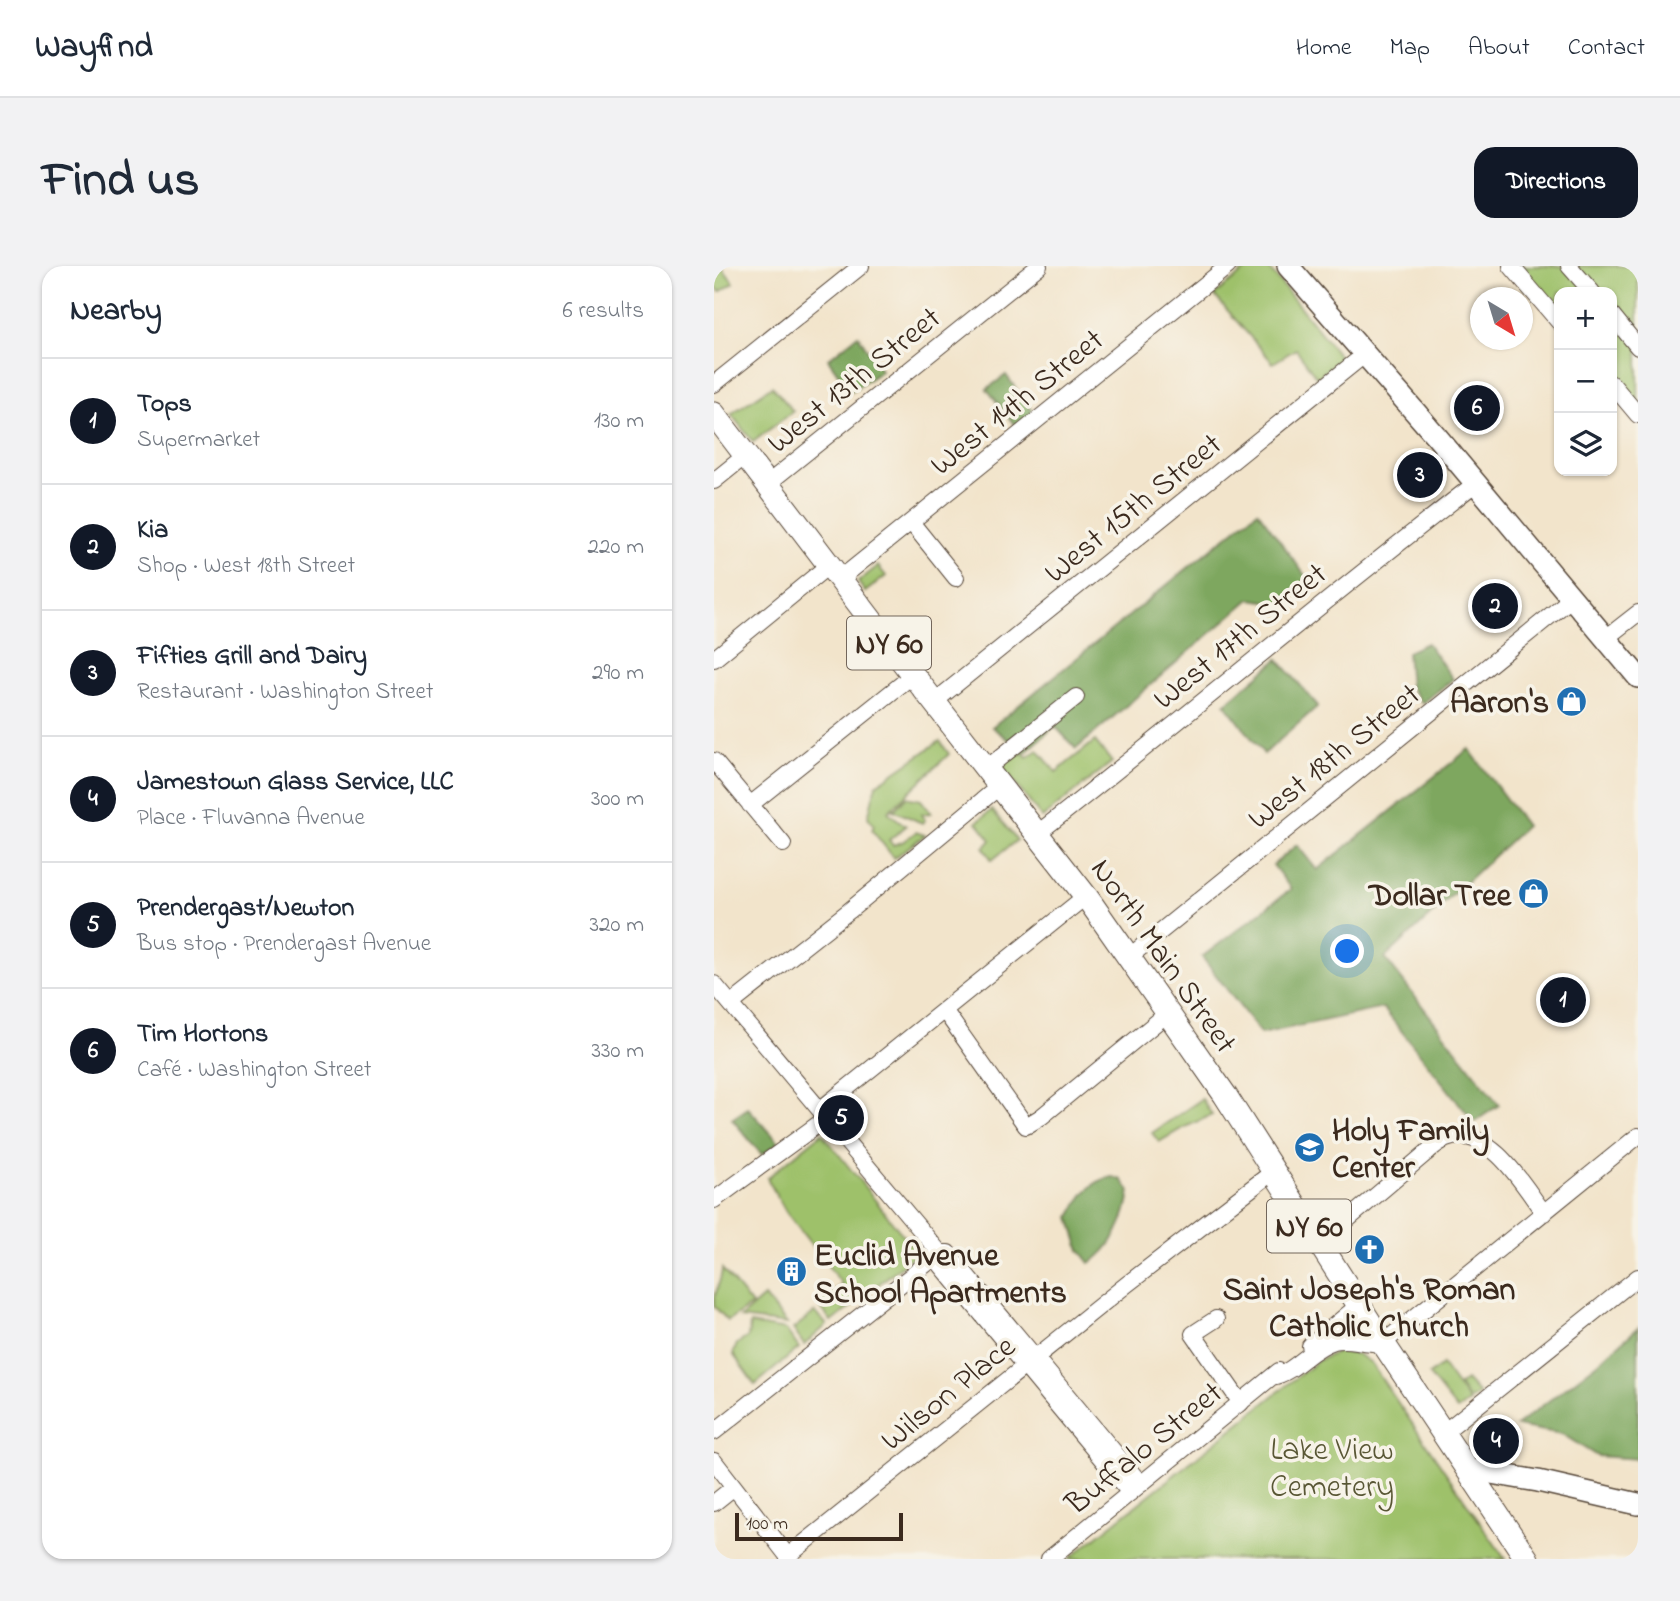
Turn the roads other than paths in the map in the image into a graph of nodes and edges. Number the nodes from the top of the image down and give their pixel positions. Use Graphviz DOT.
graph roads {
  1 [pos="861,266"];
  2 [pos="1039,266"];
  3 [pos="1228,266"];
  4 [pos="1288,266"];
  5 [pos="1511,266"];
  6 [pos="1569,266"];
  7 [pos="1588,287"];
  8 [pos="1554,317"];
  9 [pos="1617,322"];
  10 [pos="1638,347"];
  11 [pos="1364,355"];
  12 [pos="714,384"];
  13 [pos="1617,390"];
  14 [pos="714,414"];
  15 [pos="1638,415"];
  16 [pos="745,456"];
  17 [pos="714,481"];
  18 [pos="1476,483"];
  19 [pos="767,484"];
  20 [pos="911,522"];
  21 [pos="834,572"];
  22 [pos="956,578"];
  23 [pos="1572,598"];
  24 [pos="1638,612"];
  25 [pos="1606,638"];
  26 [pos="714,659"];
  27 [pos="913,675"];
  28 [pos="1638,677"];
  29 [pos="1076,697"];
  30 [pos="934,702"];
  31 [pos="714,761"];
  32 [pos="994,777"];
  33 [pos="750,805"];
  34 [pos="1038,833"];
  35 [pos="783,844"];
  36 [pos="1086,895"];
  37 [pos="1129,957"];
  38 [pos="714,984"];
  39 [pos="731,1004"];
  40 [pos="944,1010"];
  41 [pos="1168,1013"];
  42 [pos="825,1113"];
  43 [pos="1638,1136"];
  44 [pos="1274,1171"];
  45 [pos="714,1200"];
  46 [pos="1544,1213"];
  47 [pos="1320,1243"];
  48 [pos="940,1253"];
  49 [pos="1638,1277"];
  50 [pos="1359,1305"];
  51 [pos="1216,1319"];
  52 [pos="1383,1343"];
  53 [pos="1030,1362"];
  54 [pos="1272,1377"];
  55 [pos="1241,1403"];
  56 [pos="714,1432"];
  57 [pos="1443,1433"];
  58 [pos="714,1461"];
  59 [pos="1467,1469"];
  60 [pos="734,1487"];
  61 [pos="1136,1489"];
  62 [pos="714,1503"];
  63 [pos="1638,1504"];
  64 [pos="789,1557"];
  65 [pos="1049,1559"];
  66 [pos="1527,1559"];
  1 -- 12 [label="street"];
  2 -- 19 [label="street, West 13th Street"];
  3 -- 20 [label="street, West 14th Street"];
  4 -- 11 [label="main road"];
  5 -- 8 [label="street"];
  6 -- 7 [label="street"];
  9 -- 10 [label="street"];
  11 -- 18 [label="main road"];
  11 -- 30 [label="street, West 15th Street"];
  13 -- 15 [label="street"];
  14 -- 16 [label="highway, North Main Street / NY 60"];
  16 -- 17 [label="street"];
  16 -- 19 [label="highway, North Main Street / NY 60"];
  18 -- 23 [label="main road"];
  18 -- 34 [label="street, West 17th Street"];
  19 -- 21 [label="highway, North Main Street / NY 60"];
  20 -- 21 [label="street, West 14th Street"];
  20 -- 22 [label="street"];
  21 -- 26 [label="street, West 14th Street"];
  21 -- 27 [label="highway, North Main Street / NY 60"];
  23 -- 25 [label="main road"];
  23 -- 37 [label="street, West 18th Street"];
  24 -- 25 [label="street"];
  25 -- 28 [label="main road"];
  27 -- 30 [label="highway, North Main Street / NY 60"];
  27 -- 33 [label="street"];
  29 -- 32 [label="street"];
  30 -- 32 [label="highway, North Main Street / NY 60"];
  31 -- 33 [label="street"];
  32 -- 34 [label="highway, North Main Street / NY 60"];
  32 -- 39 [label="street"];
  33 -- 35 [label="street"];
  34 -- 36 [label="highway, North Main Street / NY 60"];
  36 -- 37 [label="highway, North Main Street / NY 60"];
  36 -- 40 [label="street"];
  37 -- 41 [label="highway, North Main Street / NY 60"];
  38 -- 39 [label="street"];
  39 -- 42 [label="street"];
  40 -- 41 [label="street"];
  40 -- 42 [label="street"];
  41 -- 44 [label="highway, North Main Street / NY 60"];
  42 -- 45 [label="street"];
  42 -- 48 [label="street"];
  43 -- 46 [label="street"];
  44 -- 47 [label="highway, North Main Street / NY 60"];
  44 -- 53 [label="street, Wilson Place"];
  46 -- 47 [label="street"];
  46 -- 52 [label="street"];
  47 -- 50 [label="highway, North Main Street / NY 60"];
  48 -- 53 [label="street"];
  48 -- 56 [label="street"];
  49 -- 57 [label="street"];
  50 -- 52 [label="highway, North Main Street / NY 60"];
  50 -- 54 [label="street, Buffalo Street"];
  51 -- 55 [label="street"];
  52 -- 54 [label="street, Buffalo Street"];
  52 -- 57 [label="highway, North Main Street / NY 60"];
  53 -- 61 [label="street"];
  53 -- 64 [label="street, Wilson Place"];
  54 -- 55 [label="street, Buffalo Street"];
  55 -- 61 [label="street, Buffalo Street"];
  57 -- 59 [label="highway, North Main Street / NY 60"];
  58 -- 60 [label="street"];
  59 -- 63 [label="main road"];
  59 -- 66 [label="highway, North Main Street / NY 60"];
  60 -- 62 [label="street"];
  60 -- 64 [label="street"];
  61 -- 65 [label="street, Buffalo Street"];
}
